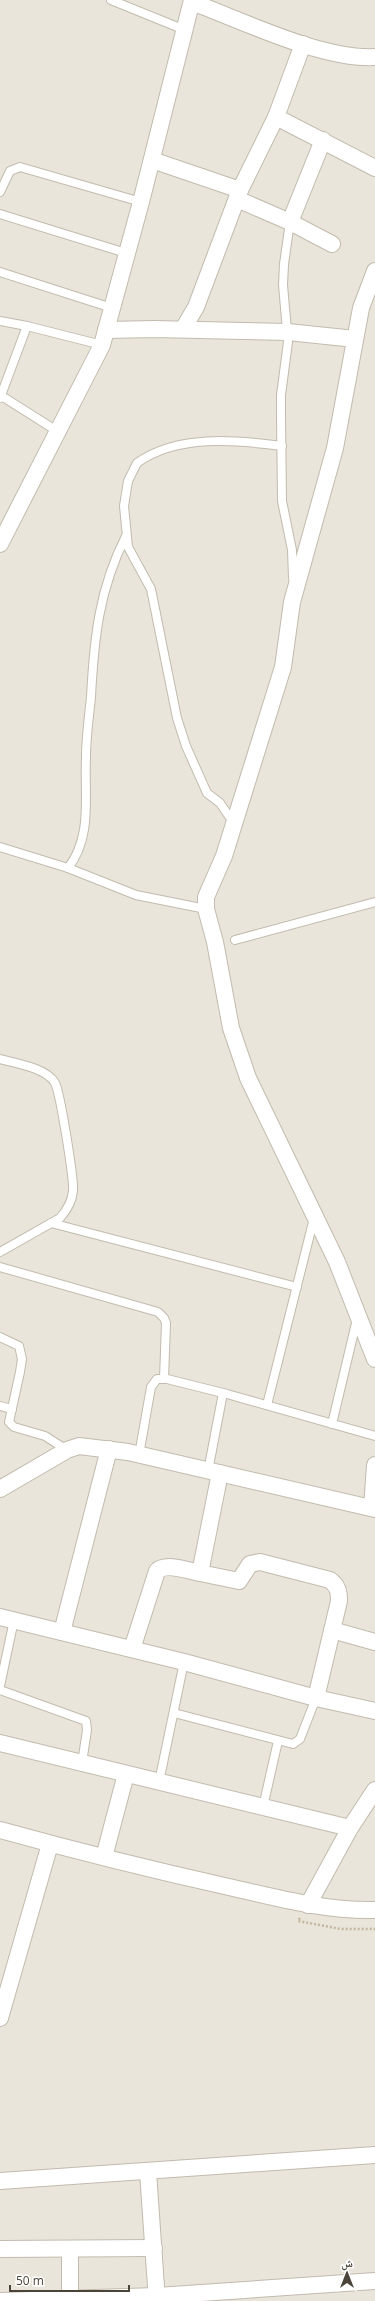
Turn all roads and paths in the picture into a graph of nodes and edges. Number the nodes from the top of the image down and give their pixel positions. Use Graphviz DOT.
graph roads {
  1 [pos="110,0"];
  2 [pos="192,1"];
  3 [pos="185,30"];
  4 [pos="303,44"];
  5 [pos="375,57"];
  6 [pos="276,117"];
  7 [pos="323,140"];
  8 [pos="152,160"];
  9 [pos="375,168"];
  10 [pos="0,192"];
  11 [pos="239,194"];
  12 [pos="141,202"];
  13 [pos="0,214"];
  14 [pos="290,222"];
  15 [pos="332,244"];
  16 [pos="126,253"];
  17 [pos="375,271"];
  18 [pos="0,272"];
  19 [pos="112,308"];
  20 [pos="0,321"];
  21 [pos="27,326"];
  22 [pos="183,330"];
  23 [pos="288,332"];
  24 [pos="104,338"];
  25 [pos="355,339"];
  26 [pos="0,396"];
  27 [pos="57,431"];
  28 [pos="282,446"];
  29 [pos="126,536"];
  30 [pos="0,544"];
  31 [pos="292,602"];
  32 [pos="233,822"];
  33 [pos="0,847"];
  34 [pos="68,868"];
  35 [pos="375,902"];
  36 [pos="206,908"];
  37 [pos="235,940"];
  38 [pos="0,1059"];
  39 [pos="315,1213"];
  40 [pos="51,1223"];
  41 [pos="0,1252"];
  42 [pos="0,1267"];
  43 [pos="296,1287"];
  44 [pos="358,1316"];
  45 [pos="0,1337"];
  46 [pos="375,1359"];
  47 [pos="164,1379"];
  48 [pos="223,1393"];
  49 [pos="267,1405"];
  50 [pos="0,1406"];
  51 [pos="12,1409"];
  52 [pos="332,1424"];
  53 [pos="375,1436"];
  54 [pos="109,1449"];
  55 [pos="67,1450"];
  56 [pos="139,1455"];
  57 [pos="375,1465"];
  58 [pos="214,1472"];
  59 [pos="0,1489"];
  60 [pos="374,1509"];
  61 [pos="200,1573"];
  62 [pos="7,1619"];
  63 [pos="332,1630"];
  64 [pos="62,1632"];
  65 [pos="374,1638"];
  66 [pos="132,1649"];
  67 [pos="184,1662"];
  68 [pos="0,1686"];
  69 [pos="0,1690"];
  70 [pos="316,1698"];
  71 [pos="375,1711"];
  72 [pos="174,1713"];
  73 [pos="278,1741"];
  74 [pos="0,1743"];
  75 [pos="82,1763"];
  76 [pos="126,1774"];
  77 [pos="159,1782"];
  78 [pos="375,1790"];
  79 [pos="263,1807"];
  80 [pos="350,1828"];
  81 [pos="0,1830"];
  82 [pos="50,1844"];
  83 [pos="104,1857"];
  84 [pos="308,1905"];
  85 [pos="375,1910"];
  86 [pos="0,2018"];
  87 [pos="375,2155"];
  88 [pos="148,2172"];
  89 [pos="0,2181"];
  90 [pos="154,2248"];
  91 [pos="0,2249"];
  92 [pos="70,2250"];
  93 [pos="375,2281"];
  94 [pos="157,2299"];
  95 [pos="70,2300"];
  96 [pos="1,2301"];
  1 -- 3 [label="lane"];
  2 -- 3 [label="street"];
  2 -- 4 [label="street"];
  3 -- 8 [label="street"];
  4 -- 5 [label="street"];
  4 -- 6 [label="street"];
  6 -- 7 [label="street"];
  6 -- 11 [label="street"];
  7 -- 9 [label="street"];
  7 -- 14 [label="street"];
  8 -- 11 [label="street"];
  8 -- 12 [label="street"];
  10 -- 12 [label="lane"];
  11 -- 14 [label="street"];
  11 -- 22 [label="street"];
  12 -- 16 [label="street"];
  13 -- 16 [label="lane"];
  14 -- 15 [label="street"];
  14 -- 23 [label="lane"];
  16 -- 19 [label="street"];
  17 -- 25 [label="street"];
  18 -- 19 [label="lane"];
  19 -- 24 [label="street"];
  20 -- 21 [label="lane"];
  21 -- 24 [label="lane"];
  21 -- 26 [label="lane"];
  22 -- 23 [label="street"];
  22 -- 24 [label="street"];
  23 -- 25 [label="street"];
  23 -- 28 [label="lane"];
  24 -- 27 [label="street"];
  25 -- 31 [label="street"];
  26 -- 27 [label="lane"];
  27 -- 30 [label="street"];
  28 -- 29 [label="lane"];
  28 -- 31 [label="lane"];
  29 -- 32 [label="lane"];
  29 -- 34 [label="lane"];
  31 -- 32 [label="street"];
  32 -- 36 [label="street"];
  33 -- 34 [label="lane"];
  34 -- 36 [label="lane"];
  35 -- 37 [label="lane"];
  36 -- 39 [label="street"];
  38 -- 40 [label="lane"];
  39 -- 43 [label="lane"];
  39 -- 44 [label="street"];
  40 -- 41 [label="lane"];
  40 -- 43 [label="lane"];
  42 -- 47 [label="lane"];
  43 -- 49 [label="lane"];
  44 -- 46 [label="street"];
  44 -- 52 [label="lane"];
  45 -- 51 [label="lane"];
  47 -- 48 [label="lane"];
  47 -- 56 [label="lane"];
  48 -- 49 [label="lane"];
  48 -- 58 [label="lane"];
  49 -- 52 [label="lane"];
  50 -- 51 [label="lane"];
  51 -- 55 [label="lane"];
  52 -- 53 [label="lane"];
  54 -- 55 [label="street"];
  54 -- 56 [label="street"];
  54 -- 64 [label="street"];
  55 -- 59 [label="street"];
  56 -- 58 [label="street"];
  57 -- 60 [label="street"];
  58 -- 60 [label="street"];
  58 -- 61 [label="street"];
  61 -- 63 [label="street"];
  61 -- 66 [label="street"];
  62 -- 64 [label="street"];
  62 -- 68 [label="lane"];
  63 -- 65 [label="street"];
  63 -- 70 [label="street"];
  64 -- 66 [label="street"];
  66 -- 67 [label="street"];
  67 -- 70 [label="street"];
  67 -- 72 [label="lane"];
  69 -- 75 [label="lane"];
  70 -- 71 [label="street"];
  70 -- 73 [label="lane"];
  72 -- 73 [label="lane"];
  72 -- 77 [label="lane"];
  73 -- 79 [label="lane"];
  74 -- 75 [label="street"];
  75 -- 76 [label="street"];
  76 -- 77 [label="street"];
  76 -- 83 [label="street"];
  77 -- 79 [label="street"];
  78 -- 80 [label="street"];
  79 -- 80 [label="street"];
  80 -- 84 [label="street"];
  81 -- 82 [label="street"];
  82 -- 83 [label="street"];
  82 -- 86 [label="street"];
  83 -- 84 [label="street"];
  84 -- 85 [label="street"];
  87 -- 88 [label="street"];
  88 -- 89 [label="street"];
  88 -- 90 [label="street"];
  90 -- 92 [label="street"];
  90 -- 94 [label="street"];
  91 -- 92 [label="street"];
  92 -- 95 [label="street"];
  93 -- 94 [label="street"];
  94 -- 95 [label="street"];
  95 -- 96 [label="street"];
}
